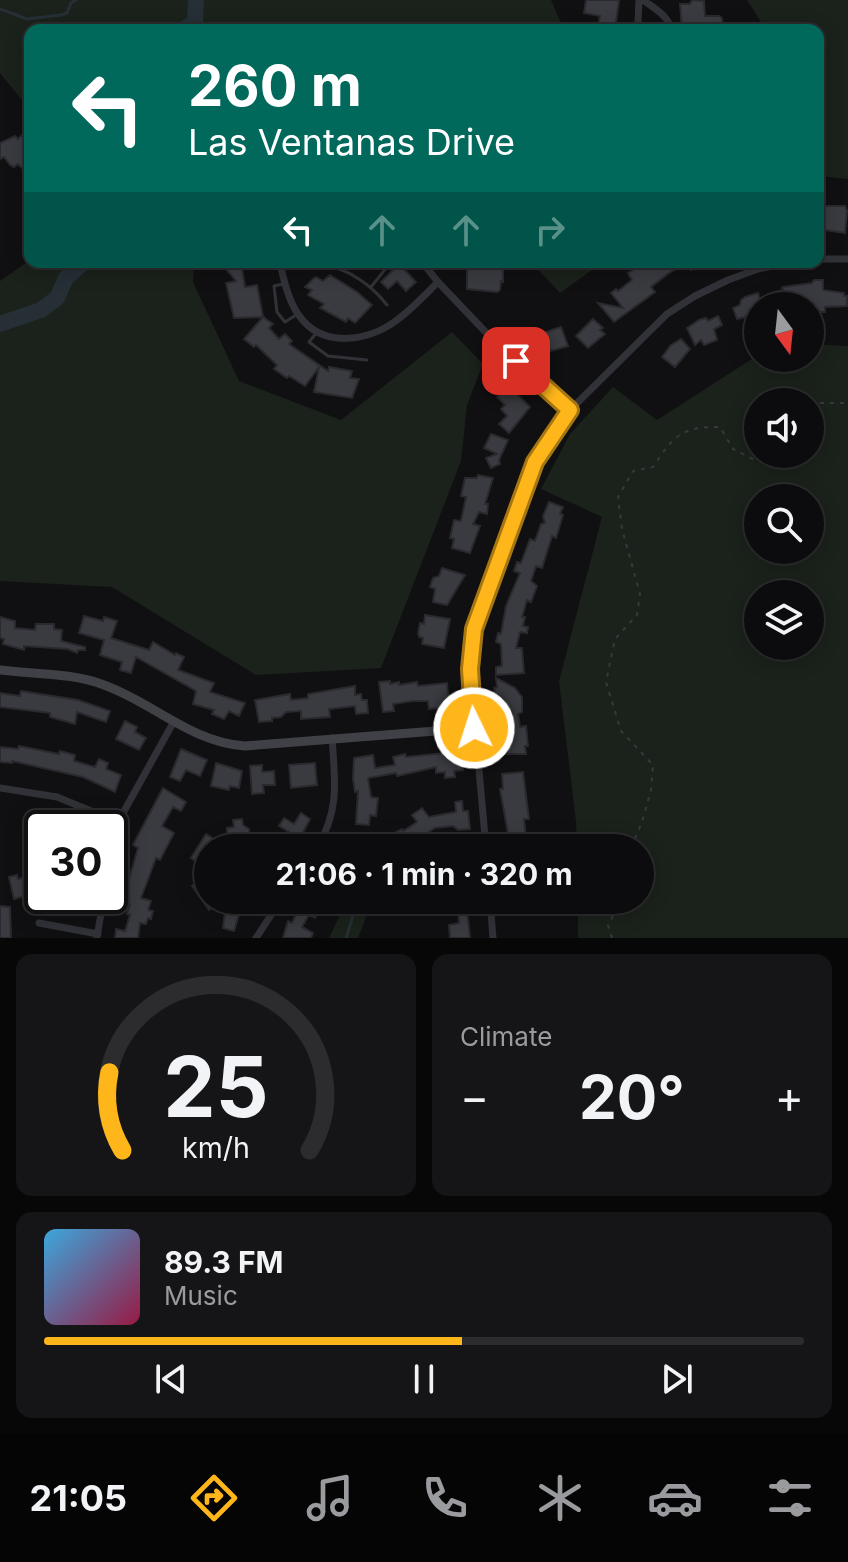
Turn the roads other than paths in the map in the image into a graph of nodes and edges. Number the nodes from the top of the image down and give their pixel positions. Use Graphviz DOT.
graph roads {
  1 [pos="641,0"];
  2 [pos="639,24"];
  3 [pos="670,24"];
  4 [pos="824,259"];
  5 [pos="848,259"];
  6 [pos="282,268"];
  7 [pos="338,268"];
  8 [pos="386,268"];
  9 [pos="427,268"];
  10 [pos="763,268"];
  11 [pos="438,282"];
  12 [pos="286,283"];
  13 [pos="371,287"];
  14 [pos="387,305"];
  15 [pos="298,314"];
  16 [pos="318,331"];
  17 [pos="367,360"];
  18 [pos="570,410"];
  19 [pos="0,670"];
  20 [pos="173,723"];
  21 [pos="474,728"];
  22 [pos="332,738"];
  23 [pos="0,788"];
  24 [pos="89,810"];
  25 [pos="125,810"];
  26 [pos="326,834"];
  27 [pos="485,834"];
  28 [pos="101,914"];
  29 [pos="270,914"];
  30 [pos="491,914"];
  31 [pos="39,923"];
  32 [pos="97,936"];
  33 [pos="256,938"];
  34 [pos="493,938"];
  1 -- 2 [label="street"];
  1 -- 3 [label="street"];
  4 -- 5 [label="street"];
  6 -- 12 [label="street"];
  7 -- 13 [label="lane"];
  8 -- 13 [label="lane"];
  9 -- 11 [label="street"];
  10 -- 18 [label="street"];
  11 -- 16 [label="street"];
  11 -- 18 [label="street"];
  12 -- 15 [label="street"];
  12 -- 15 [label="lane"];
  13 -- 14 [label="lane"];
  15 -- 16 [label="street"];
  16 -- 17 [label="lane"];
  18 -- 21 [label="street"];
  19 -- 20 [label="street"];
  20 -- 22 [label="street"];
  20 -- 25 [label="street"];
  21 -- 22 [label="street"];
  21 -- 27 [label="street"];
  22 -- 26 [label="street"];
  23 -- 24 [label="street"];
  28 -- 32 [label="street"];
  29 -- 33 [label="street"];
  30 -- 34 [label="street"];
  31 -- 32 [label="street"];
}
